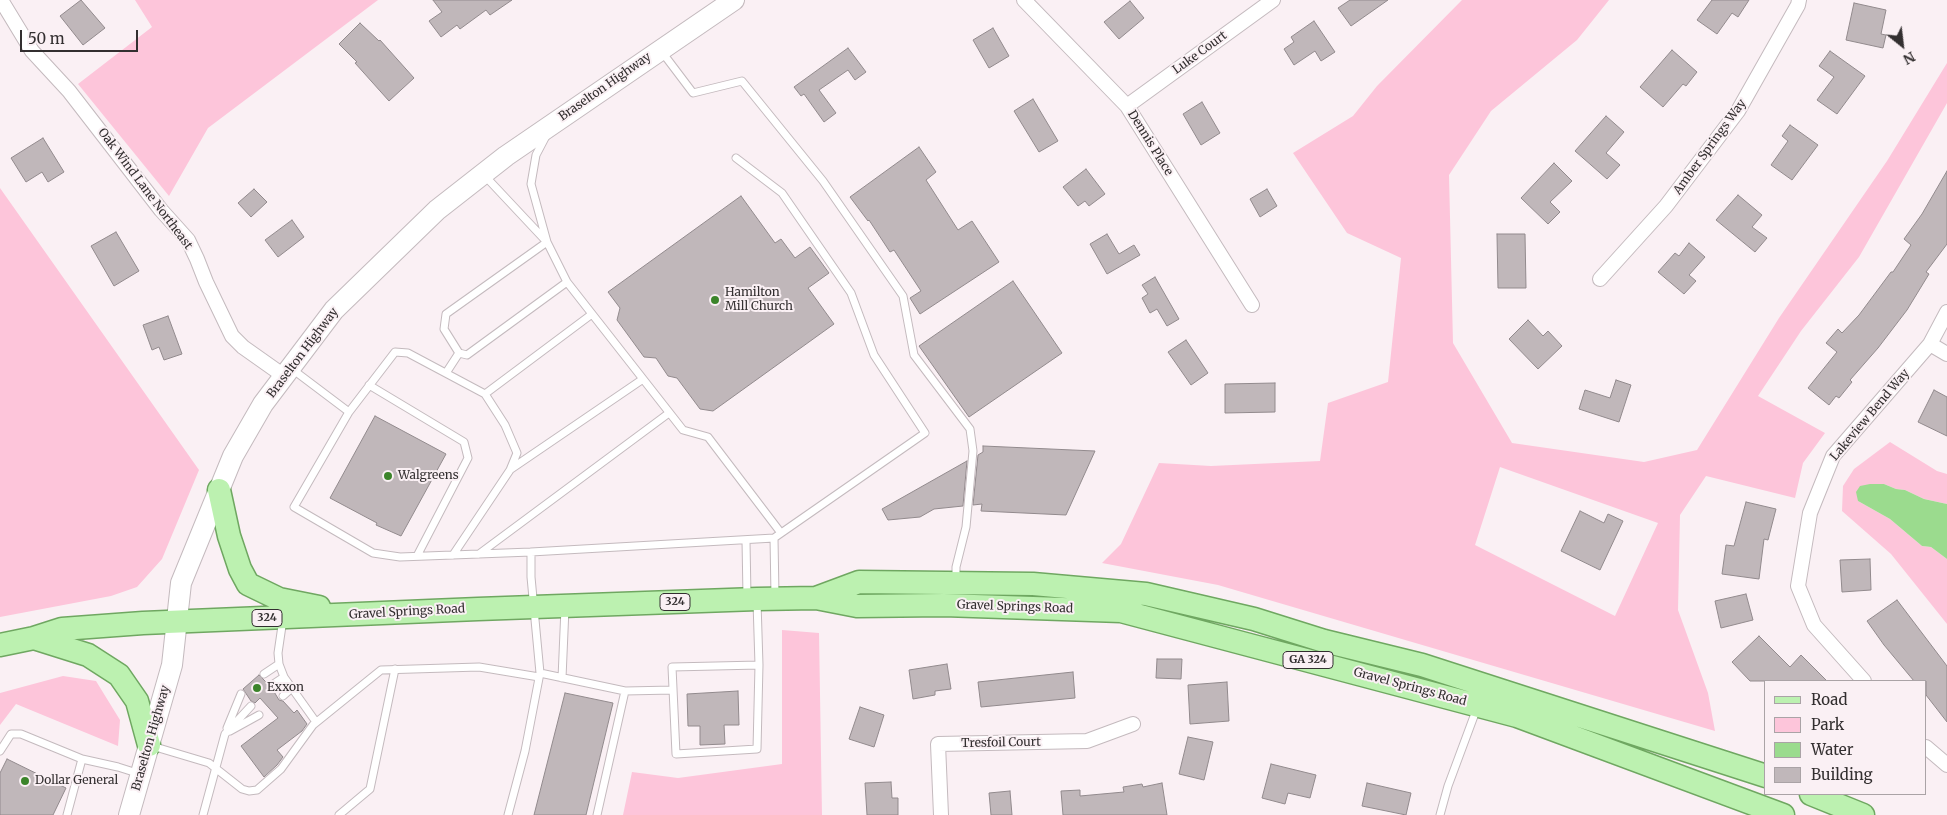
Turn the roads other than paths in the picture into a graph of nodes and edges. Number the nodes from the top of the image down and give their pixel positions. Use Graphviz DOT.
graph roads {
  1 [pos="1,0"];
  2 [pos="734,0"];
  3 [pos="1024,0"];
  4 [pos="1273,0"];
  5 [pos="1799,0"];
  6 [pos="660,50"];
  7 [pos="1127,106"];
  8 [pos="552,124"];
  9 [pos="736,158"];
  10 [pos="483,174"];
  11 [pos="547,242"];
  12 [pos="1600,279"];
  13 [pos="567,282"];
  14 [pos="1252,305"];
  15 [pos="1947,312"];
  16 [pos="592,314"];
  17 [pos="1930,344"];
  18 [pos="459,352"];
  19 [pos="1947,354"];
  20 [pos="287,372"];
  21 [pos="446,373"];
  22 [pos="643,379"];
  23 [pos="369,386"];
  24 [pos="485,394"];
  25 [pos="349,412"];
  26 [pos="670,413"];
  27 [pos="510,470"];
  28 [pos="219,490"];
  29 [pos="780,533"];
  30 [pos="774,538"];
  31 [pos="746,541"];
  32 [pos="531,552"];
  33 [pos="479,554"];
  34 [pos="453,555"];
  35 [pos="417,556"];
  36 [pos="956,583"];
  37 [pos="816,598"];
  38 [pos="760,599"];
  39 [pos="566,606"];
  40 [pos="535,607"];
  41 [pos="357,614"];
  42 [pos="284,617"];
  43 [pos="176,622"];
  44 [pos="34,638"];
  45 [pos="0,645"];
  46 [pos="279,664"];
  47 [pos="759,665"];
  48 [pos="395,669"];
  49 [pos="264,674"];
  50 [pos="539,675"];
  51 [pos="284,678"];
  52 [pos="562,678"];
  53 [pos="1863,680"];
  54 [pos="272,685"];
  55 [pos="292,688"];
  56 [pos="673,690"];
  57 [pos="625,691"];
  58 [pos="241,694"];
  59 [pos="283,696"];
  60 [pos="251,706"];
  61 [pos="1478,706"];
  62 [pos="259,715"];
  63 [pos="316,722"];
  64 [pos="1133,724"];
  65 [pos="225,734"];
  66 [pos="149,745"];
  67 [pos="1927,748"];
  68 [pos="0,751"];
  69 [pos="82,759"];
  70 [pos="1947,765"];
  71 [pos="215,767"];
  72 [pos="141,774"];
  73 [pos="1764,775"];
  74 [pos="1813,795"];
  75 [pos="67,815"];
  76 [pos="129,815"];
  77 [pos="203,815"];
  78 [pos="339,815"];
  79 [pos="508,815"];
  80 [pos="597,815"];
  81 [pos="941,815"];
  82 [pos="1440,815"];
  83 [pos="1782,815"];
  84 [pos="1863,815"];
  1 -- 20 [label="street, Oak Wind Lane Northeast"];
  2 -- 6 [label="main road, Braselton Highway"];
  3 -- 7 [label="street, Dennis Place"];
  4 -- 7 [label="street, Luke Court"];
  5 -- 12 [label="street, Amber Springs Way"];
  6 -- 8 [label="main road, Braselton Highway"];
  6 -- 36 [label="lane"];
  7 -- 14 [label="street, Dennis Place"];
  8 -- 10 [label="main road, Braselton Highway"];
  8 -- 11 [label="lane"];
  9 -- 29 [label="lane"];
  10 -- 11 [label="lane"];
  10 -- 20 [label="main road, Braselton Highway"];
  11 -- 13 [label="lane"];
  11 -- 18 [label="lane"];
  13 -- 16 [label="lane"];
  13 -- 18 [label="lane"];
  15 -- 17 [label="street, Lakeview Bend Way"];
  16 -- 22 [label="lane"];
  16 -- 24 [label="lane"];
  17 -- 19 [label="street"];
  17 -- 53 [label="street, Lakeview Bend Way"];
  18 -- 21 [label="lane"];
  20 -- 25 [label="lane"];
  20 -- 28 [label="main road, Braselton Highway"];
  21 -- 23 [label="lane"];
  21 -- 24 [label="lane"];
  22 -- 26 [label="lane"];
  22 -- 27 [label="lane"];
  23 -- 25 [label="lane"];
  23 -- 35 [label="lane"];
  24 -- 27 [label="lane"];
  25 -- 35 [label="lane"];
  26 -- 29 [label="lane"];
  26 -- 33 [label="lane"];
  27 -- 34 [label="lane"];
  28 -- 41 [label="main road"];
  28 -- 43 [label="main road, Braselton Highway"];
  29 -- 30 [label="lane"];
  30 -- 31 [label="lane"];
  30 -- 38 [label="lane"];
  31 -- 32 [label="lane"];
  31 -- 38 [label="lane"];
  32 -- 33 [label="lane"];
  32 -- 40 [label="lane"];
  33 -- 34 [label="lane"];
  34 -- 35 [label="lane"];
  36 -- 37 [label="main road, Gravel Springs Road / GA 324"];
  36 -- 73 [label="main road, Gravel Springs Road / GA 324"];
  37 -- 38 [label="main road, Gravel Springs Road / 324"];
  37 -- 61 [label="main road, Gravel Springs Road / GA 324"];
  38 -- 39 [label="main road, Gravel Springs Road / 324"];
  38 -- 47 [label="lane"];
  39 -- 40 [label="main road, Gravel Springs Road / 324"];
  39 -- 52 [label="lane"];
  40 -- 41 [label="main road, Gravel Springs Road / 324"];
  40 -- 50 [label="lane"];
  41 -- 42 [label="main road, Gravel Springs Road / 324"];
  42 -- 43 [label="main road, Gravel Springs Road / 324"];
  42 -- 46 [label="lane"];
  43 -- 44 [label="main road, Gravel Springs Road / 324"];
  43 -- 66 [label="main road, Braselton Highway"];
  44 -- 45 [label="main road, Gravel Springs Road / 324"];
  44 -- 66 [label="main road"];
  46 -- 49 [label="lane"];
  46 -- 51 [label="lane"];
  47 -- 56 [label="lane"];
  47 -- 56 [label="lane"];
  48 -- 50 [label="lane"];
  48 -- 63 [label="lane"];
  48 -- 78 [label="lane"];
  50 -- 52 [label="lane"];
  50 -- 79 [label="lane"];
  51 -- 54 [label="lane"];
  51 -- 55 [label="lane"];
  52 -- 57 [label="lane"];
  55 -- 59 [label="lane"];
  55 -- 63 [label="lane"];
  56 -- 57 [label="lane"];
  57 -- 80 [label="lane"];
  58 -- 65 [label="lane"];
  60 -- 65 [label="lane"];
  61 -- 82 [label="lane"];
  61 -- 83 [label="main road, Gravel Springs Road / GA 324"];
  62 -- 65 [label="lane"];
  63 -- 71 [label="lane"];
  64 -- 81 [label="street, Tresfoil Court"];
  65 -- 71 [label="lane"];
  66 -- 71 [label="lane"];
  66 -- 72 [label="main road, Braselton Highway"];
  67 -- 70 [label="street"];
  68 -- 69 [label="lane"];
  69 -- 72 [label="lane"];
  69 -- 75 [label="lane"];
  71 -- 77 [label="lane"];
  72 -- 76 [label="main road, Braselton Highway"];
  74 -- 84 [label="main road"];
}
